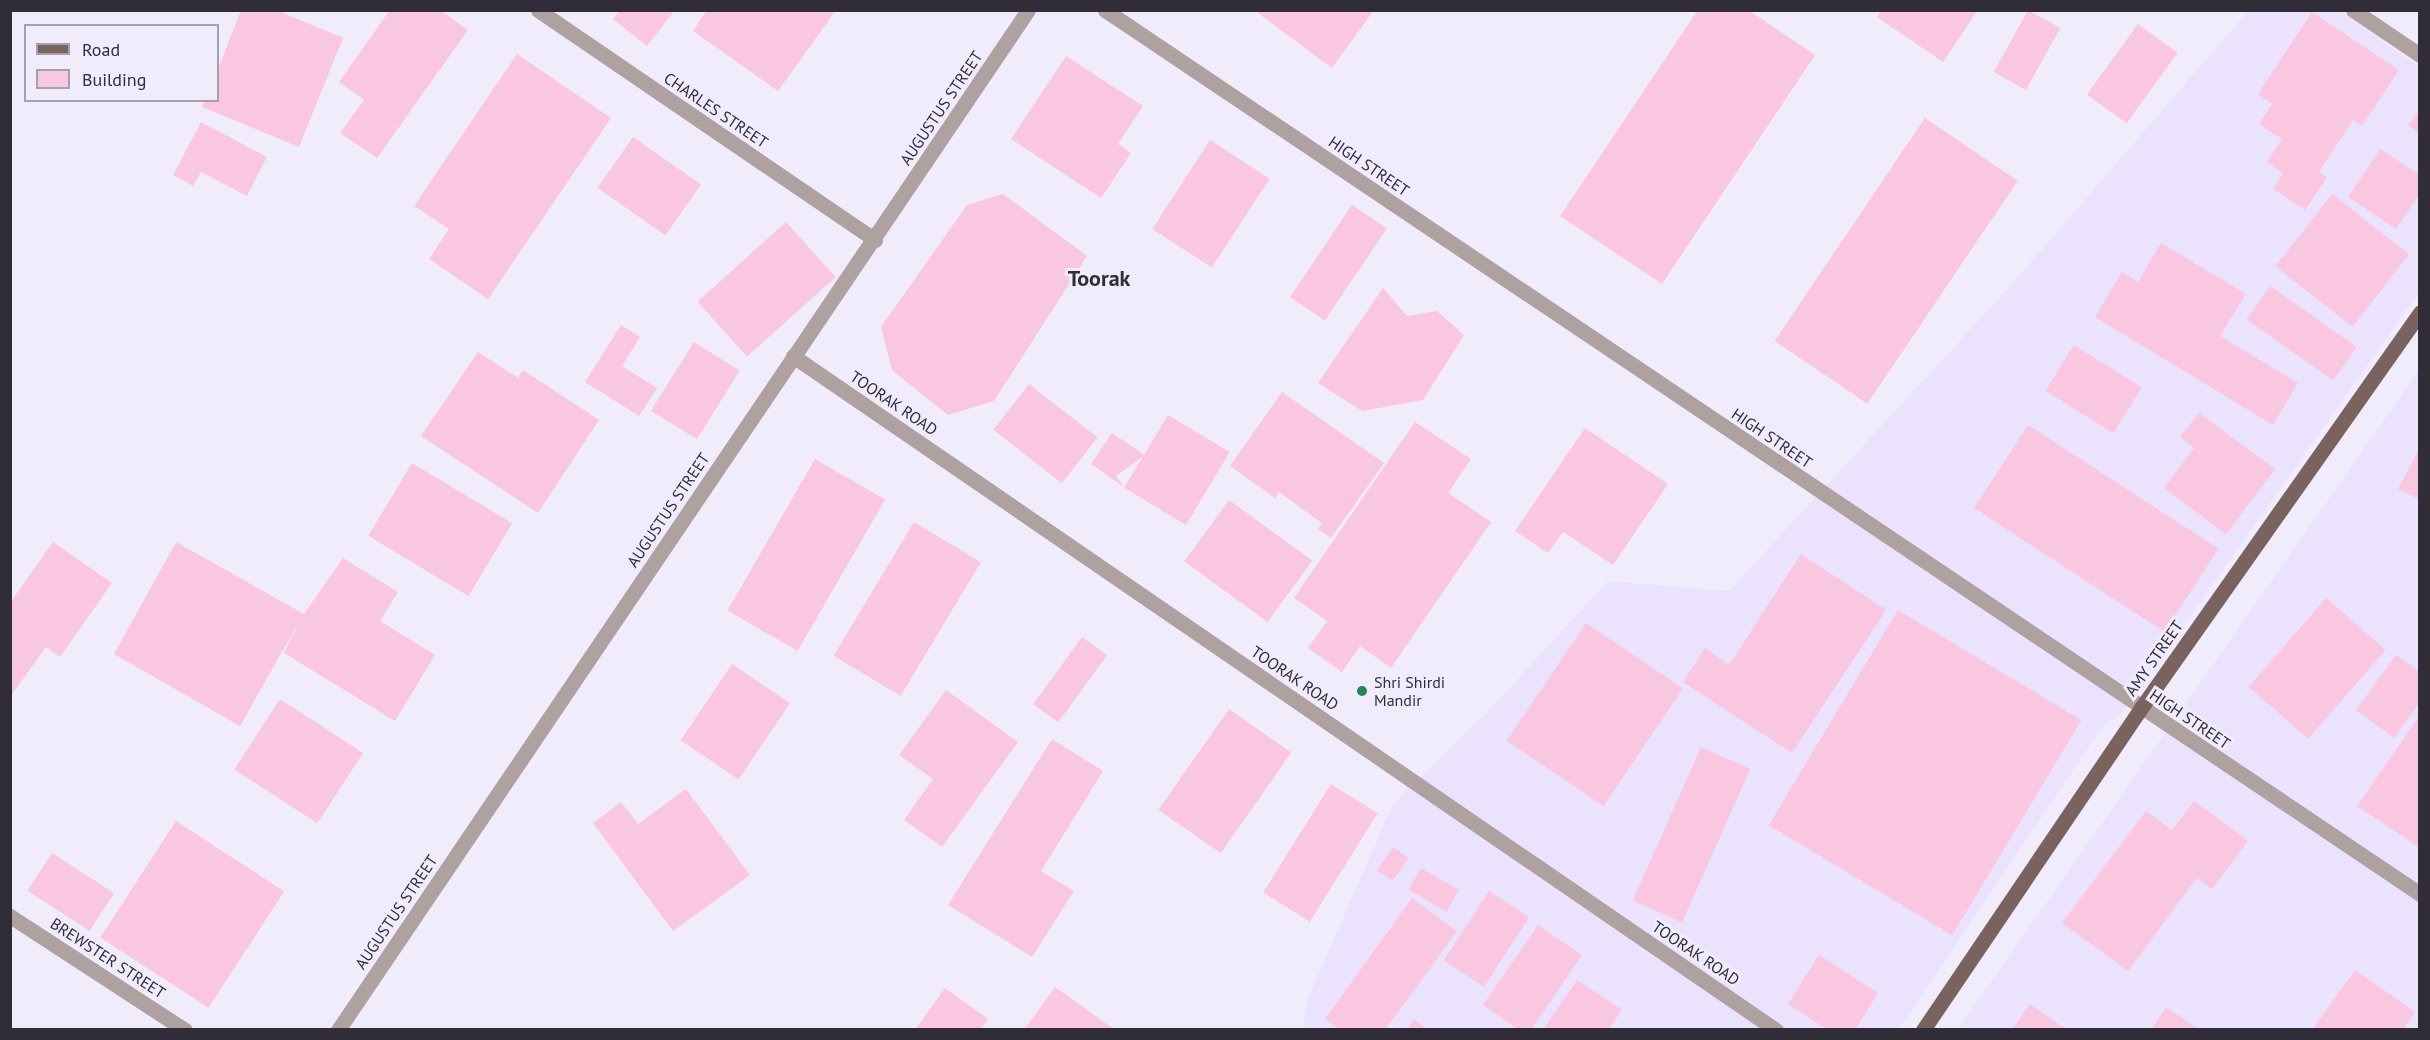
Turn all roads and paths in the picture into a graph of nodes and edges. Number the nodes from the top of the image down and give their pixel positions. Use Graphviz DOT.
graph roads {
  1 [pos="538,10"];
  2 [pos="1028,10"];
  3 [pos="1105,10"];
  4 [pos="2353,10"];
  5 [pos="2420,55"];
  6 [pos="875,240"];
  7 [pos="2420,312"];
  8 [pos="793,356"];
  9 [pos="2141,708"];
  10 [pos="2420,894"];
  11 [pos="10,916"];
  12 [pos="185,1029"];
  13 [pos="339,1029"];
  14 [pos="1776,1029"];
  15 [pos="1923,1029"];
  1 -- 6 [label="street, CHARLES STREET"];
  2 -- 6 [label="street, AUGUSTUS STREET"];
  3 -- 9 [label="street, HIGH STREET"];
  4 -- 5 [label="street"];
  6 -- 8 [label="street, AUGUSTUS STREET"];
  7 -- 9 [label="main road, AMY STREET"];
  8 -- 13 [label="street, AUGUSTUS STREET"];
  8 -- 14 [label="street, TOORAK ROAD"];
  9 -- 10 [label="street, HIGH STREET"];
  9 -- 15 [label="main road, AMY STREET"];
  11 -- 12 [label="street, BREWSTER STREET"];
}
